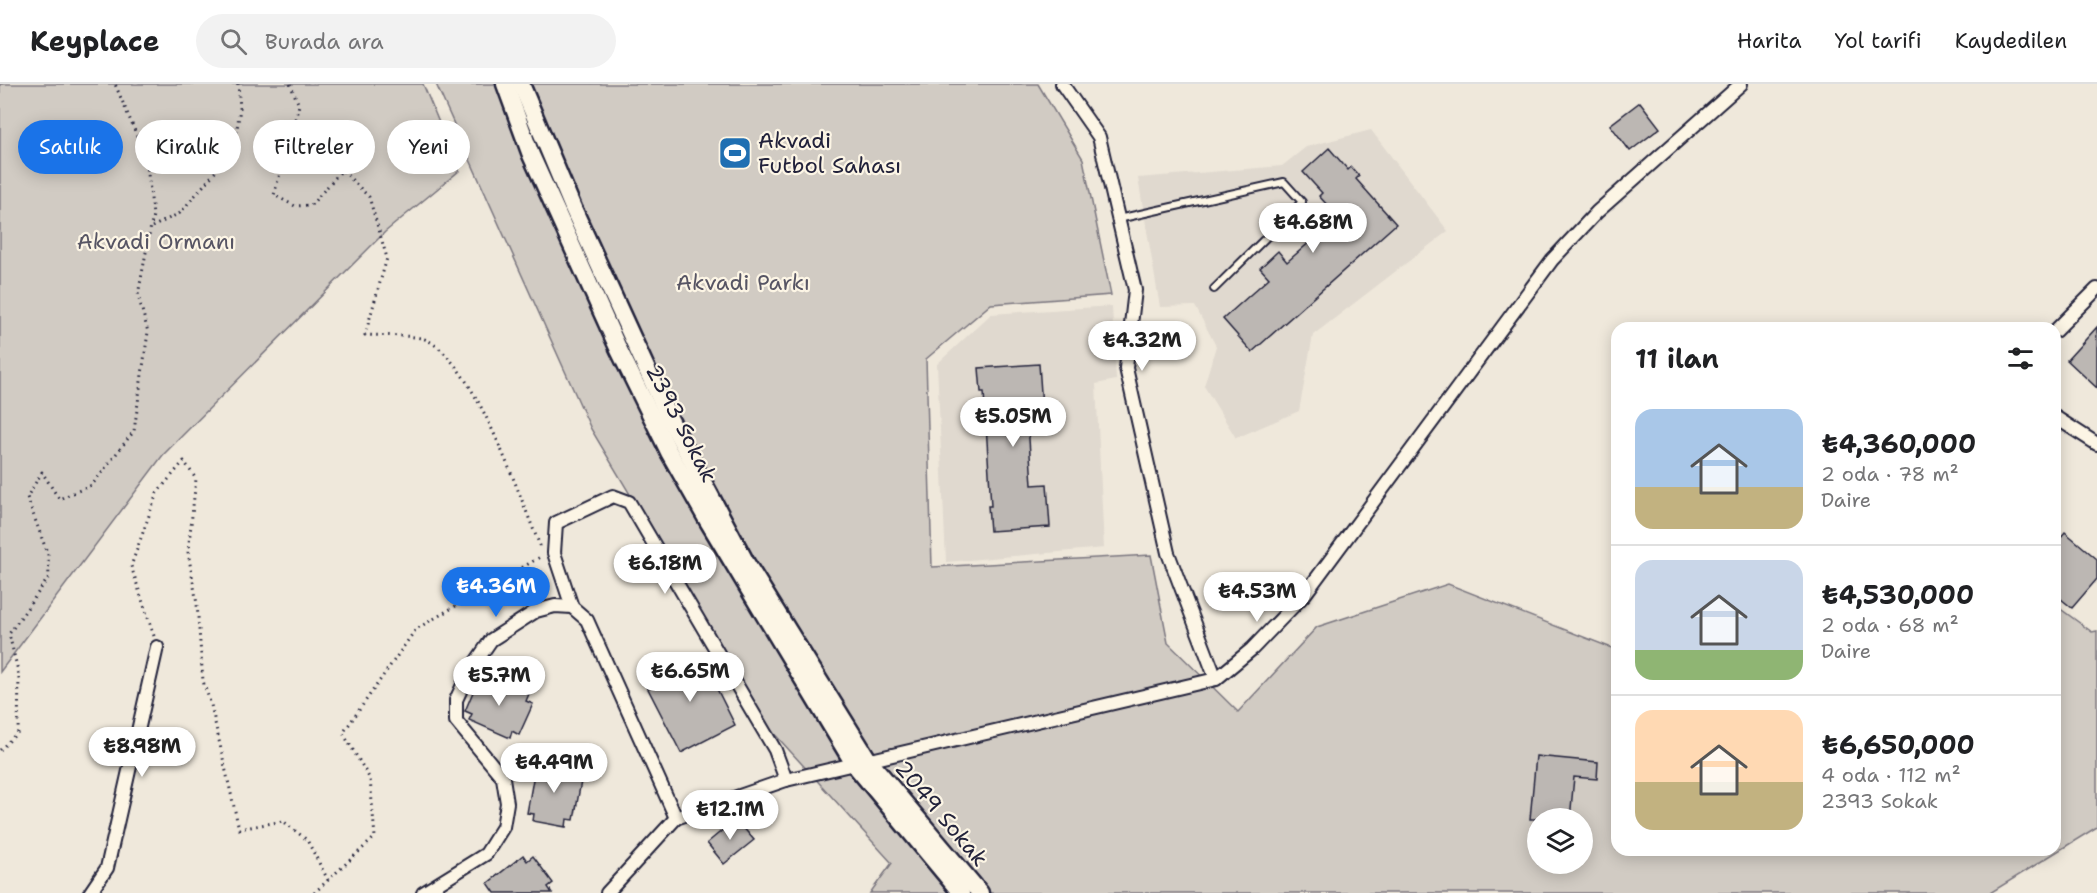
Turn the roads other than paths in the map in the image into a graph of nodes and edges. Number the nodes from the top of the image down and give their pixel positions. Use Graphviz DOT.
graph roads {
  1 [pos="505,84"];
  2 [pos="521,84"];
  3 [pos="1062,84"];
  4 [pos="1741,84"];
  5 [pos="1118,219"];
  6 [pos="1214,289"];
  7 [pos="2097,289"];
  8 [pos="2061,325"];
  9 [pos="2061,421"];
  10 [pos="2095,441"];
  11 [pos="572,607"];
  12 [pos="157,647"];
  13 [pos="1216,679"];
  14 [pos="862,763"];
  15 [pos="786,780"];
  16 [pos="676,818"];
  17 [pos="90,893"];
  18 [pos="423,893"];
  19 [pos="607,893"];
  20 [pos="961,893"];
  21 [pos="980,893"];
  1 -- 14 [label="main road, 2393 Sokak"];
  2 -- 14 [label="main road, 2393 Sokak"];
  3 -- 5 [label="street"];
  4 -- 13 [label="street"];
  5 -- 6 [label="lane"];
  5 -- 13 [label="street"];
  7 -- 8 [label="street"];
  9 -- 10 [label="street"];
  11 -- 15 [label="street"];
  11 -- 16 [label="street"];
  11 -- 18 [label="street"];
  12 -- 17 [label="street"];
  13 -- 14 [label="street"];
  14 -- 15 [label="street"];
  14 -- 20 [label="main road, 2049 Sokak"];
  14 -- 21 [label="main road, 2049 Sokak"];
  15 -- 16 [label="street"];
  16 -- 19 [label="street"];
}
